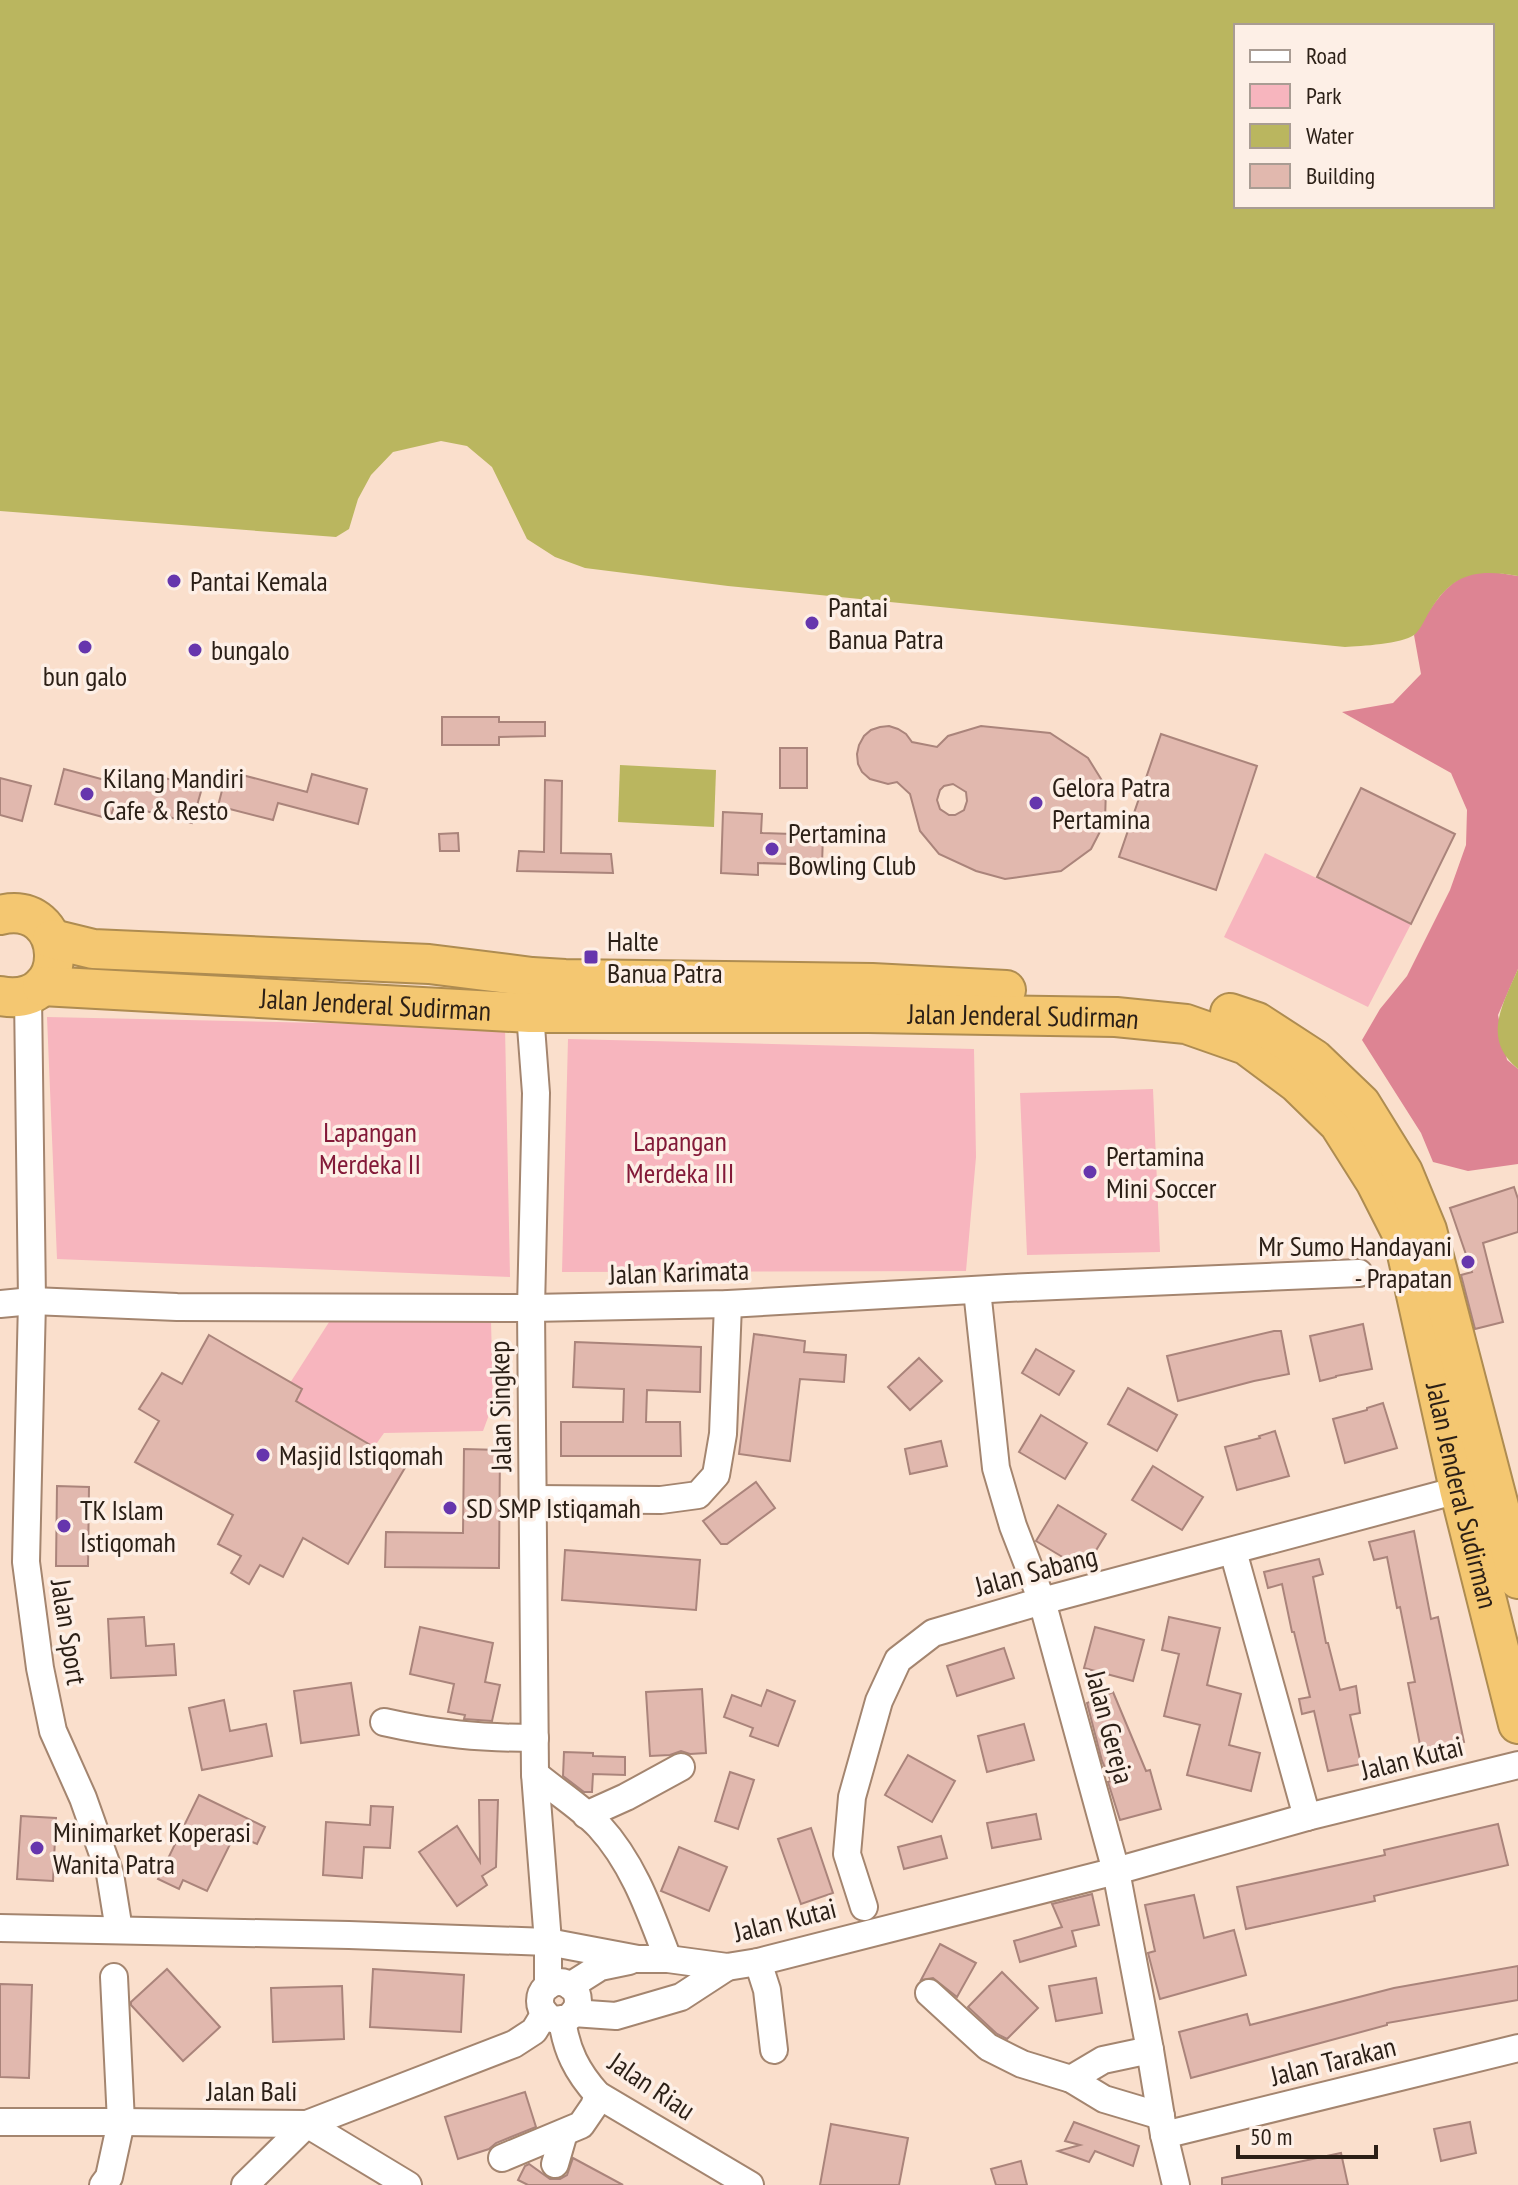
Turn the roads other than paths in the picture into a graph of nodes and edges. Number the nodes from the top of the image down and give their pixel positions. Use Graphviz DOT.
graph roads {
  1 [pos="0,915"];
  2 [pos="52,939"];
  3 [pos="24,992"];
  4 [pos="531,995"];
  5 [pos="1359,1273"];
  6 [pos="977,1290"];
  7 [pos="32,1301"];
  8 [pos="0,1304"];
  9 [pos="728,1304"];
  10 [pos="531,1308"];
  11 [pos="1447,1493"];
  12 [pos="534,1499"];
  13 [pos="1233,1551"];
  14 [pos="1518,1579"];
  15 [pos="1042,1601"];
  16 [pos="384,1722"];
  17 [pos="1518,1724"];
  18 [pos="535,1738"];
  19 [pos="1518,1765"];
  20 [pos="681,1767"];
  21 [pos="535,1774"];
  22 [pos="586,1815"];
  23 [pos="1307,1817"];
  24 [pos="1116,1871"];
  25 [pos="864,1907"];
  26 [pos="0,1928"];
  27 [pos="119,1930"];
  28 [pos="548,1942"];
  29 [pos="638,1959"];
  30 [pos="668,1959"];
  31 [pos="758,1962"];
  32 [pos="727,1967"];
  33 [pos="114,1977"];
  34 [pos="559,1986"];
  35 [pos="929,1993"];
  36 [pos="556,2023"];
  37 [pos="1518,2048"];
  38 [pos="774,2050"];
  39 [pos="1150,2050"];
  40 [pos="1071,2079"];
  41 [pos="598,2095"];
  42 [pos="0,2122"];
  43 [pos="121,2122"];
  44 [pos="307,2124"];
  45 [pos="1162,2126"];
  46 [pos="564,2133"];
  47 [pos="502,2158"];
  48 [pos="555,2164"];
  49 [pos="103,2185"];
  50 [pos="245,2185"];
  51 [pos="408,2185"];
  52 [pos="750,2185"];
  53 [pos="1176,2185"];
  1 -- 2 [label="highway, Jalan Jenderal Sudirman"];
  2 -- 3 [label="highway"];
  2 -- 4 [label="highway, Jalan Jenderal Sudirman"];
  3 -- 4 [label="highway, Jalan Jenderal Sudirman"];
  3 -- 7 [label="street, Jalan Sport"];
  4 -- 10 [label="street, Jalan Singkep"];
  4 -- 14 [label="highway, Jalan Jenderal Sudirman"];
  4 -- 17 [label="highway, Jalan Jenderal Sudirman"];
  5 -- 6 [label="street, Jalan Karimata"];
  6 -- 9 [label="street, Jalan Karimata"];
  6 -- 15 [label="street, Jalan Gereja"];
  7 -- 8 [label="street, Jalan Karimata"];
  7 -- 10 [label="street, Jalan Karimata"];
  7 -- 27 [label="street, Jalan Sport"];
  9 -- 10 [label="street, Jalan Karimata"];
  9 -- 12 [label="street"];
  10 -- 12 [label="street, Jalan Singkep"];
  11 -- 13 [label="street, Jalan Sabang"];
  12 -- 18 [label="street, Jalan Singkep"];
  13 -- 15 [label="street, Jalan Sabang"];
  13 -- 23 [label="street"];
  15 -- 24 [label="street, Jalan Gereja"];
  15 -- 25 [label="street, Jalan Sabang"];
  16 -- 18 [label="street"];
  18 -- 21 [label="street, Jalan Singkep"];
  19 -- 23 [label="street, Jalan Kutai"];
  20 -- 22 [label="street"];
  21 -- 22 [label="street"];
  21 -- 28 [label="street, Jalan Singkep"];
  22 -- 30 [label="street"];
  23 -- 24 [label="street, Jalan Kutai"];
  24 -- 31 [label="street, Jalan Kutai"];
  24 -- 39 [label="street, Jalan Gereja"];
  26 -- 27 [label="street, Jalan Kutai"];
  27 -- 28 [label="street, Jalan Kutai"];
  28 -- 29 [label="street, Jalan Kutai"];
  28 -- 34 [label="street"];
  29 -- 30 [label="street, Jalan Kutai"];
  29 -- 34 [label="street"];
  30 -- 32 [label="street, Jalan Kutai"];
  31 -- 32 [label="street, Jalan Kutai"];
  31 -- 38 [label="street"];
  32 -- 36 [label="street"];
  33 -- 43 [label="street"];
  34 -- 36 [label="street, Jalan Riau"];
  35 -- 40 [label="street"];
  36 -- 41 [label="street, Jalan Riau"];
  36 -- 44 [label="street, Jalan Bali"];
  37 -- 45 [label="street, Jalan Tarakan"];
  39 -- 40 [label="street"];
  39 -- 45 [label="street, Jalan Gereja"];
  40 -- 45 [label="street"];
  41 -- 46 [label="street"];
  41 -- 52 [label="street, Jalan Riau"];
  42 -- 43 [label="street, Jalan Bali"];
  43 -- 44 [label="street, Jalan Bali"];
  43 -- 49 [label="street"];
  44 -- 50 [label="street"];
  44 -- 51 [label="street"];
  45 -- 53 [label="street, Jalan Gereja"];
  46 -- 47 [label="street"];
  46 -- 48 [label="street"];
}
